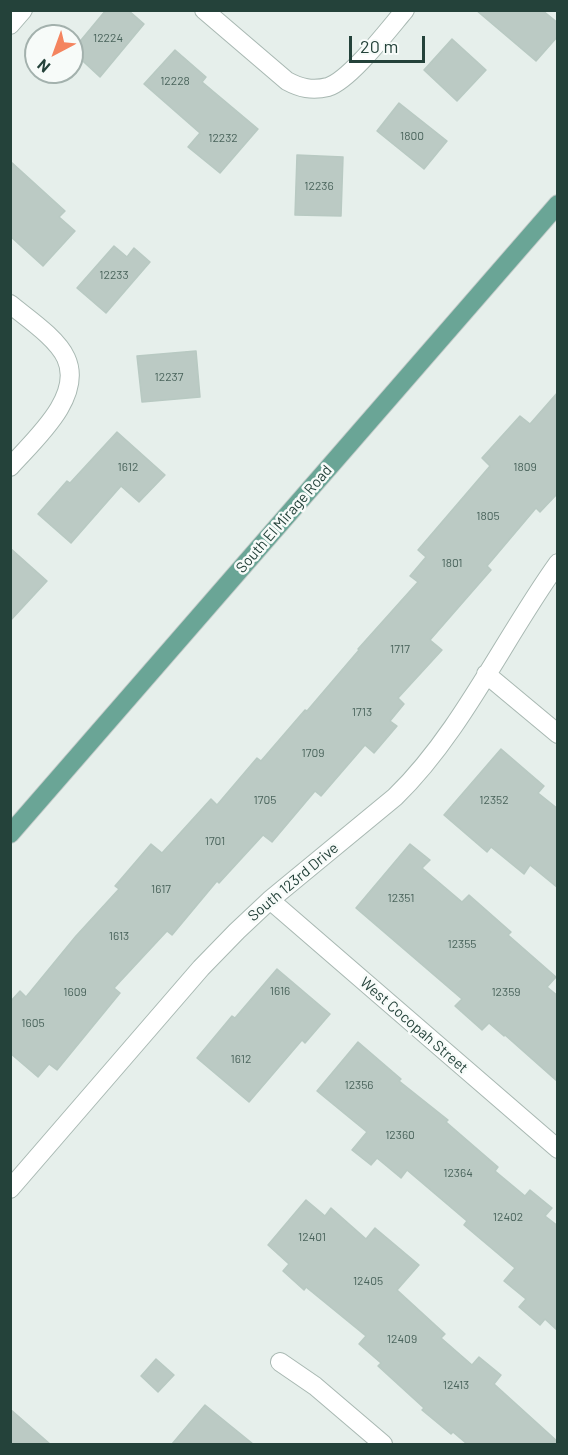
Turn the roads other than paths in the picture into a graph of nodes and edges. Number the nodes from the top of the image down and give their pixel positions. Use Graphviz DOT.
graph roads {
  1 [pos="23,10"];
  2 [pos="204,10"];
  3 [pos="405,10"];
  4 [pos="10,25"];
  5 [pos="558,204"];
  6 [pos="10,304"];
  7 [pos="10,466"];
  8 [pos="558,563"];
  9 [pos="486,674"];
  10 [pos="558,734"];
  11 [pos="10,834"];
  12 [pos="270,900"];
  13 [pos="558,1149"];
  14 [pos="17,1169"];
  15 [pos="10,1189"];
  16 [pos="280,1362"];
  17 [pos="383,1444"];
  1 -- 4 [label="street"];
  2 -- 3 [label="street"];
  5 -- 11 [label="main road, South El Mirage Road"];
  6 -- 7 [label="street"];
  8 -- 9 [label="street, South 123rd Drive"];
  9 -- 10 [label="street"];
  9 -- 12 [label="street, South 123rd Drive"];
  12 -- 13 [label="street, West Cocopah Street"];
  12 -- 14 [label="street, South 123rd Drive"];
  14 -- 15 [label="street, South 123rd Drive"];
  16 -- 17 [label="street"];
}
